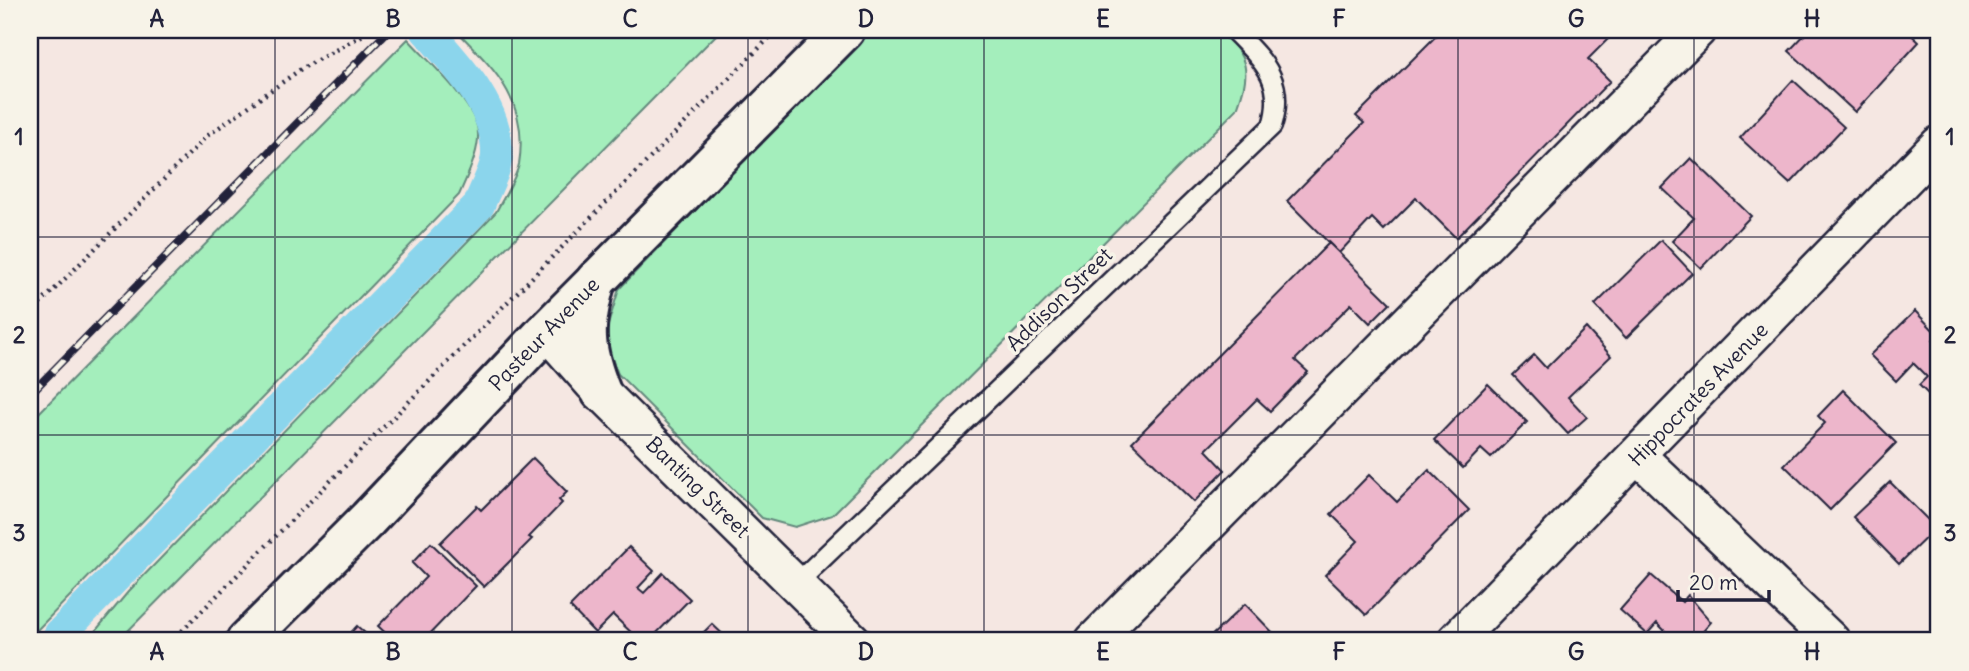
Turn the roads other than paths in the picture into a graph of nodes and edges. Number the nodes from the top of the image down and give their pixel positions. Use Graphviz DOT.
graph roads {
  1 [pos="845,30"];
  2 [pos="1233,30"];
  3 [pos="1698,30"];
  4 [pos="1939,144"];
  5 [pos="596,280"];
  6 [pos="546,331"];
  7 [pos="601,392"];
  8 [pos="1638,456"];
  9 [pos="797,583"];
  10 [pos="246,641"];
  11 [pos="853,641"];
  12 [pos="1093,641"];
  13 [pos="1455,641"];
  14 [pos="1832,641"];
  1 -- 5 [label="street, Pasteur Avenue"];
  2 -- 9 [label="lane, Addison Street"];
  3 -- 12 [label="street"];
  4 -- 8 [label="street, Hippocrates Avenue"];
  5 -- 6 [label="street, Pasteur Avenue"];
  5 -- 7 [label="street"];
  6 -- 7 [label="street, Banting Street"];
  6 -- 10 [label="street, Pasteur Avenue"];
  7 -- 9 [label="street, Banting Street"];
  8 -- 13 [label="street, Hippocrates Avenue"];
  8 -- 14 [label="street"];
  9 -- 11 [label="street, Banting Street"];
}
